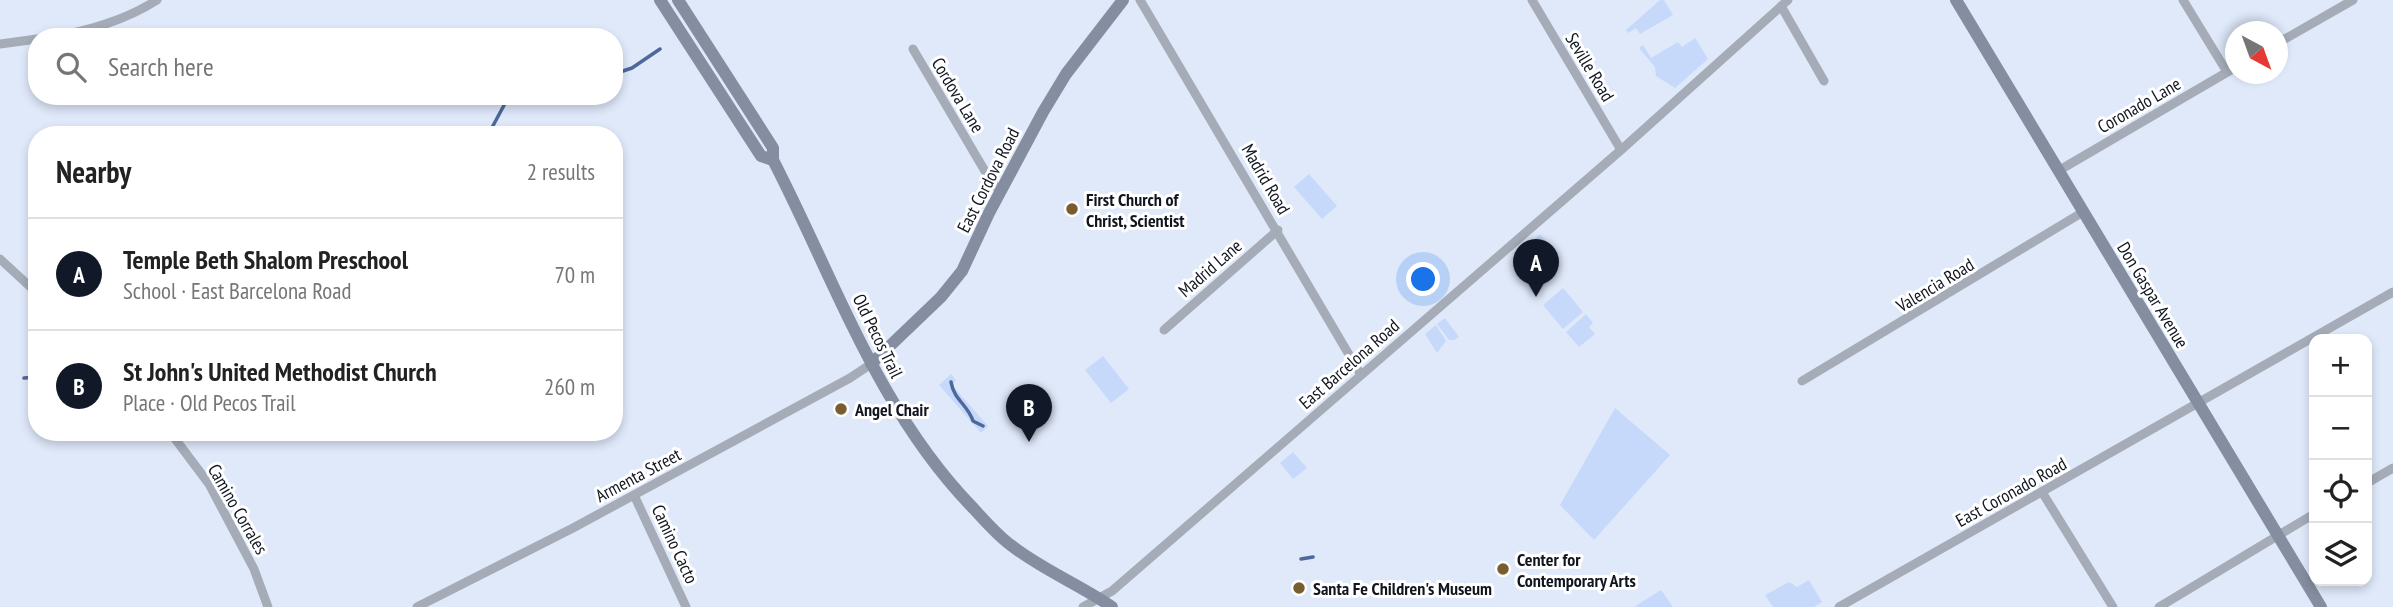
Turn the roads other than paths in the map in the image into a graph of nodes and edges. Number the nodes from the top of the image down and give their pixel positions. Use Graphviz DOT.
graph roads {
  1 [pos="157,0"];
  2 [pos="660,0"];
  3 [pos="678,0"];
  4 [pos="1123,0"];
  5 [pos="1140,0"];
  6 [pos="1532,0"];
  7 [pos="1956,0"];
  8 [pos="2183,0"];
  9 [pos="2353,0"];
  10 [pos="1785,3"];
  11 [pos="89,28"];
  12 [pos="2288,37"];
  13 [pos="28,39"];
  14 [pos="0,44"];
  15 [pos="913,49"];
  16 [pos="2225,60"];
  17 [pos="2225,73"];
  18 [pos="1824,81"];
  19 [pos="1621,150"];
  20 [pos="773,160"];
  21 [pos="2058,171"];
  22 [pos="1001,192"];
  23 [pos="2083,212"];
  24 [pos="1278,230"];
  25 [pos="0,260"];
  26 [pos="28,285"];
  27 [pos="2393,292"];
  28 [pos="1164,330"];
  29 [pos="871,364"];
  30 [pos="1361,375"];
  31 [pos="1802,381"];
  32 [pos="2198,404"];
  33 [pos="177,441"];
  34 [pos="2393,468"];
  35 [pos="2372,480"];
  36 [pos="2042,492"];
  37 [pos="634,495"];
  38 [pos="2309,517"];
  39 [pos="2278,535"];
  40 [pos="1099,598"];
  41 [pos="268,607"];
  42 [pos="417,607"];
  43 [pos="686,607"];
  44 [pos="1083,607"];
  45 [pos="1112,607"];
  46 [pos="1839,607"];
  47 [pos="2113,607"];
  48 [pos="2160,607"];
  49 [pos="2321,607"];
  1 -- 11 [label="street"];
  2 -- 20 [label="street, Old Pecos Trail"];
  3 -- 20 [label="street, Old Pecos Trail"];
  4 -- 22 [label="street, East Cordova Road"];
  5 -- 24 [label="street, Madrid Road"];
  6 -- 19 [label="street, Seville Road"];
  7 -- 21 [label="street, Don Gaspar Avenue"];
  8 -- 16 [label="street"];
  9 -- 12 [label="street"];
  10 -- 18 [label="street"];
  10 -- 19 [label="street, East Barcelona Road"];
  13 -- 14 [label="street"];
  15 -- 22 [label="street, Cordova Lane"];
  17 -- 21 [label="street, Coronado Lane"];
  19 -- 30 [label="street, East Barcelona Road"];
  20 -- 29 [label="street, Old Pecos Trail"];
  21 -- 23 [label="street, Don Gaspar Avenue"];
  22 -- 29 [label="street, East Cordova Road"];
  23 -- 31 [label="street, Valencia Road"];
  23 -- 32 [label="street, Don Gaspar Avenue"];
  24 -- 28 [label="street, Madrid Lane"];
  24 -- 30 [label="street, Madrid Road"];
  25 -- 26 [label="street"];
  27 -- 32 [label="street, East Coronado Road"];
  29 -- 37 [label="street, Armenta Street"];
  29 -- 40 [label="street, Old Pecos Trail"];
  30 -- 40 [label="street, East Barcelona Road"];
  32 -- 36 [label="street, East Coronado Road"];
  32 -- 39 [label="street, Don Gaspar Avenue"];
  33 -- 41 [label="street, Camino Corrales"];
  34 -- 35 [label="street"];
  36 -- 46 [label="street, East Coronado Road"];
  36 -- 47 [label="street"];
  37 -- 42 [label="street, Armenta Street"];
  37 -- 43 [label="street, Camino Cacto"];
  38 -- 39 [label="street"];
  39 -- 48 [label="street"];
  39 -- 49 [label="street, Don Gaspar Avenue"];
  40 -- 44 [label="street, East Barcelona Road"];
  40 -- 45 [label="street, Old Pecos Trail"];
}
